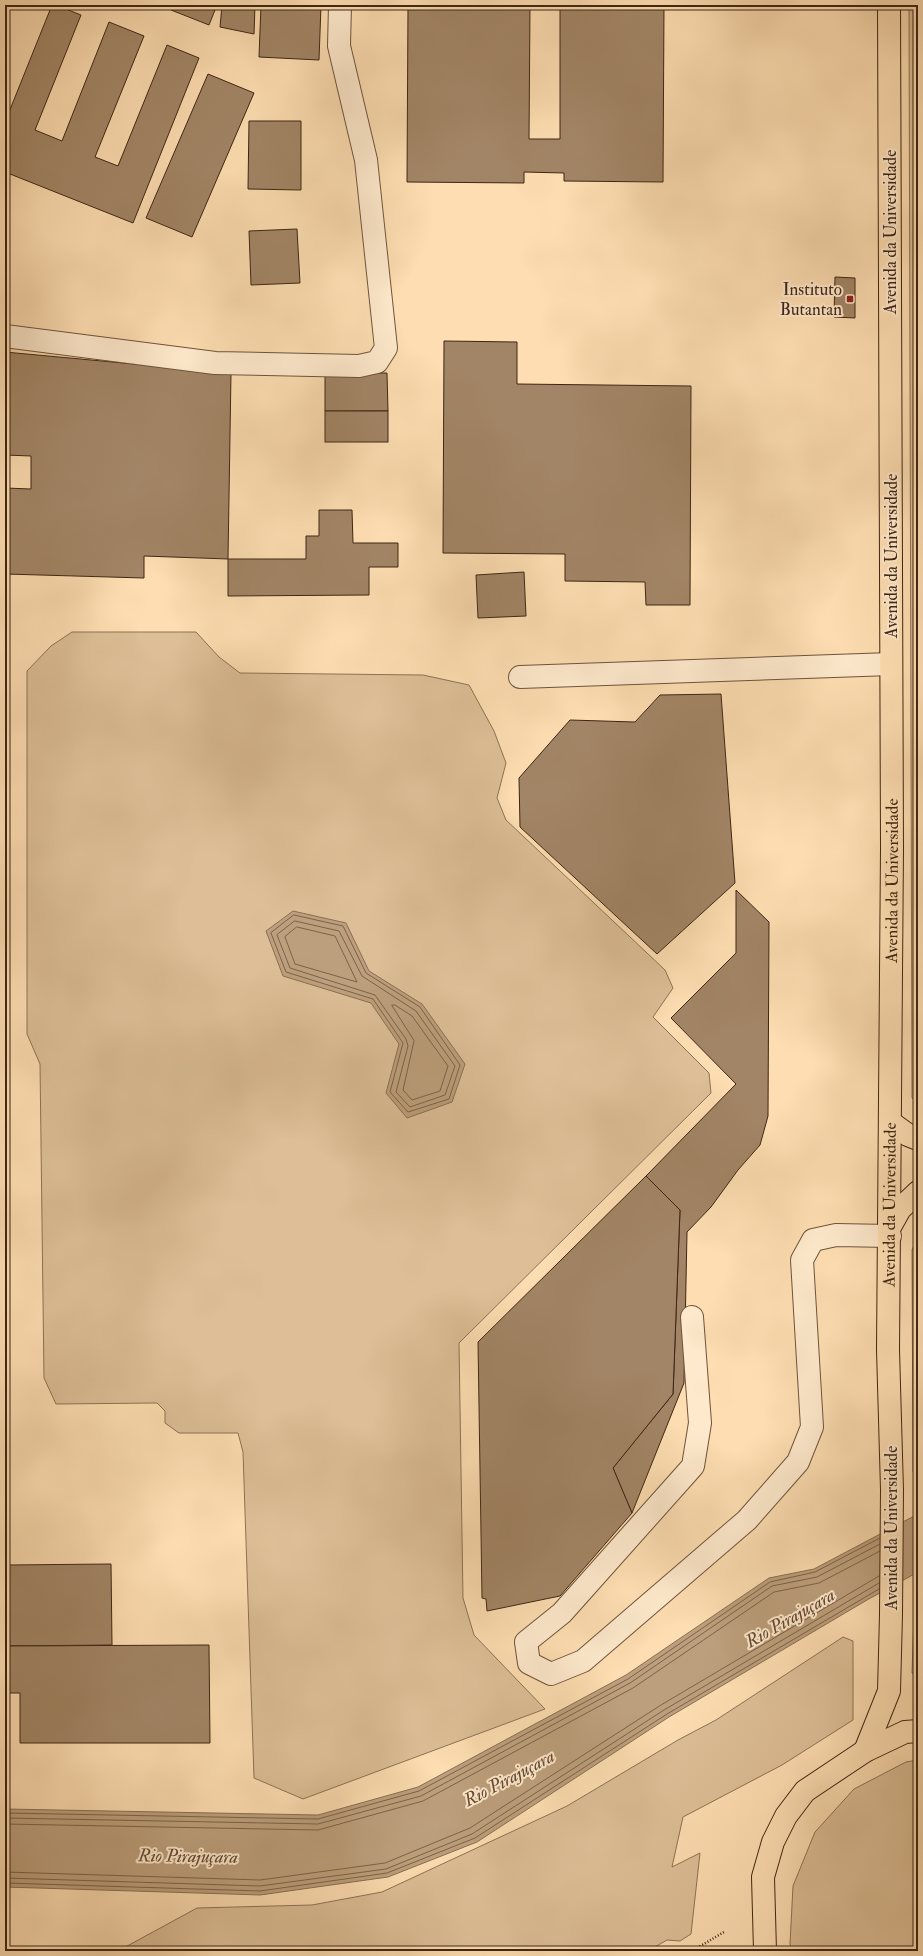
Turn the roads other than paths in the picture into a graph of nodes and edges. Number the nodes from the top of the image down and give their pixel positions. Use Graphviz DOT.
graph roads {
  1 [pos="340,5"];
  2 [pos="889,5"];
  3 [pos="5,336"];
  4 [pos="891,664"];
  5 [pos="520,677"];
  6 [pos="890,1122"];
  7 [pos="918,1139"];
  8 [pos="918,1192"];
  9 [pos="890,1231"];
  10 [pos="692,1317"];
  11 [pos="918,1731"];
  12 [pos="865,1751"];
  13 [pos="765,1951"];
  1 -- 3 [label="lane"];
  2 -- 4 [label="main road, Avenida da Universidade"];
  4 -- 5 [label="lane"];
  4 -- 6 [label="main road, Avenida da Universidade"];
  6 -- 7 [label="main road"];
  6 -- 9 [label="main road, Avenida da Universidade"];
  8 -- 9 [label="main road"];
  9 -- 10 [label="lane"];
  9 -- 12 [label="main road, Avenida da Universidade"];
  11 -- 12 [label="main road"];
  12 -- 13 [label="main road"];
}
